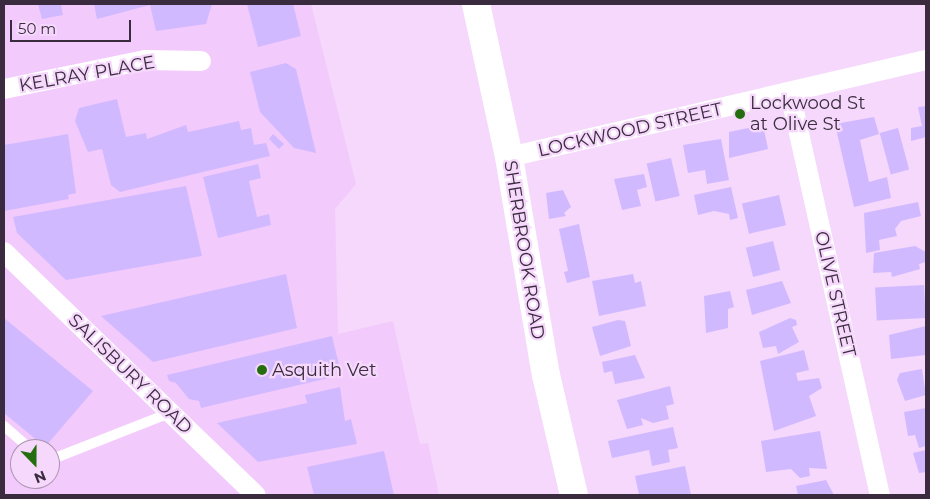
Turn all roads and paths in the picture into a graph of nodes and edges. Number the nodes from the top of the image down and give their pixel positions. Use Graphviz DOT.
graph roads {
  1 [pos="476,4"];
  2 [pos="926,60"];
  3 [pos="201,61"];
  4 [pos="4,90"];
  5 [pos="790,93"];
  6 [pos="509,157"];
  7 [pos="4,252"];
  8 [pos="170,413"];
  9 [pos="4,426"];
  10 [pos="19,439"];
  11 [pos="60,456"];
  12 [pos="256,495"];
  13 [pos="574,495"];
  14 [pos="880,495"];
  1 -- 6 [label="main road, SHERBROOK ROAD"];
  2 -- 5 [label="street, LOCKWOOD STREET"];
  3 -- 4 [label="street, KELRAY PLACE"];
  5 -- 6 [label="street, LOCKWOOD STREET"];
  5 -- 14 [label="street, OLIVE STREET"];
  6 -- 13 [label="main road, SHERBROOK ROAD"];
  7 -- 8 [label="street, SALISBURY ROAD"];
  8 -- 11 [label="lane"];
  8 -- 12 [label="street, SALISBURY ROAD"];
  9 -- 10 [label="lane"];
}
